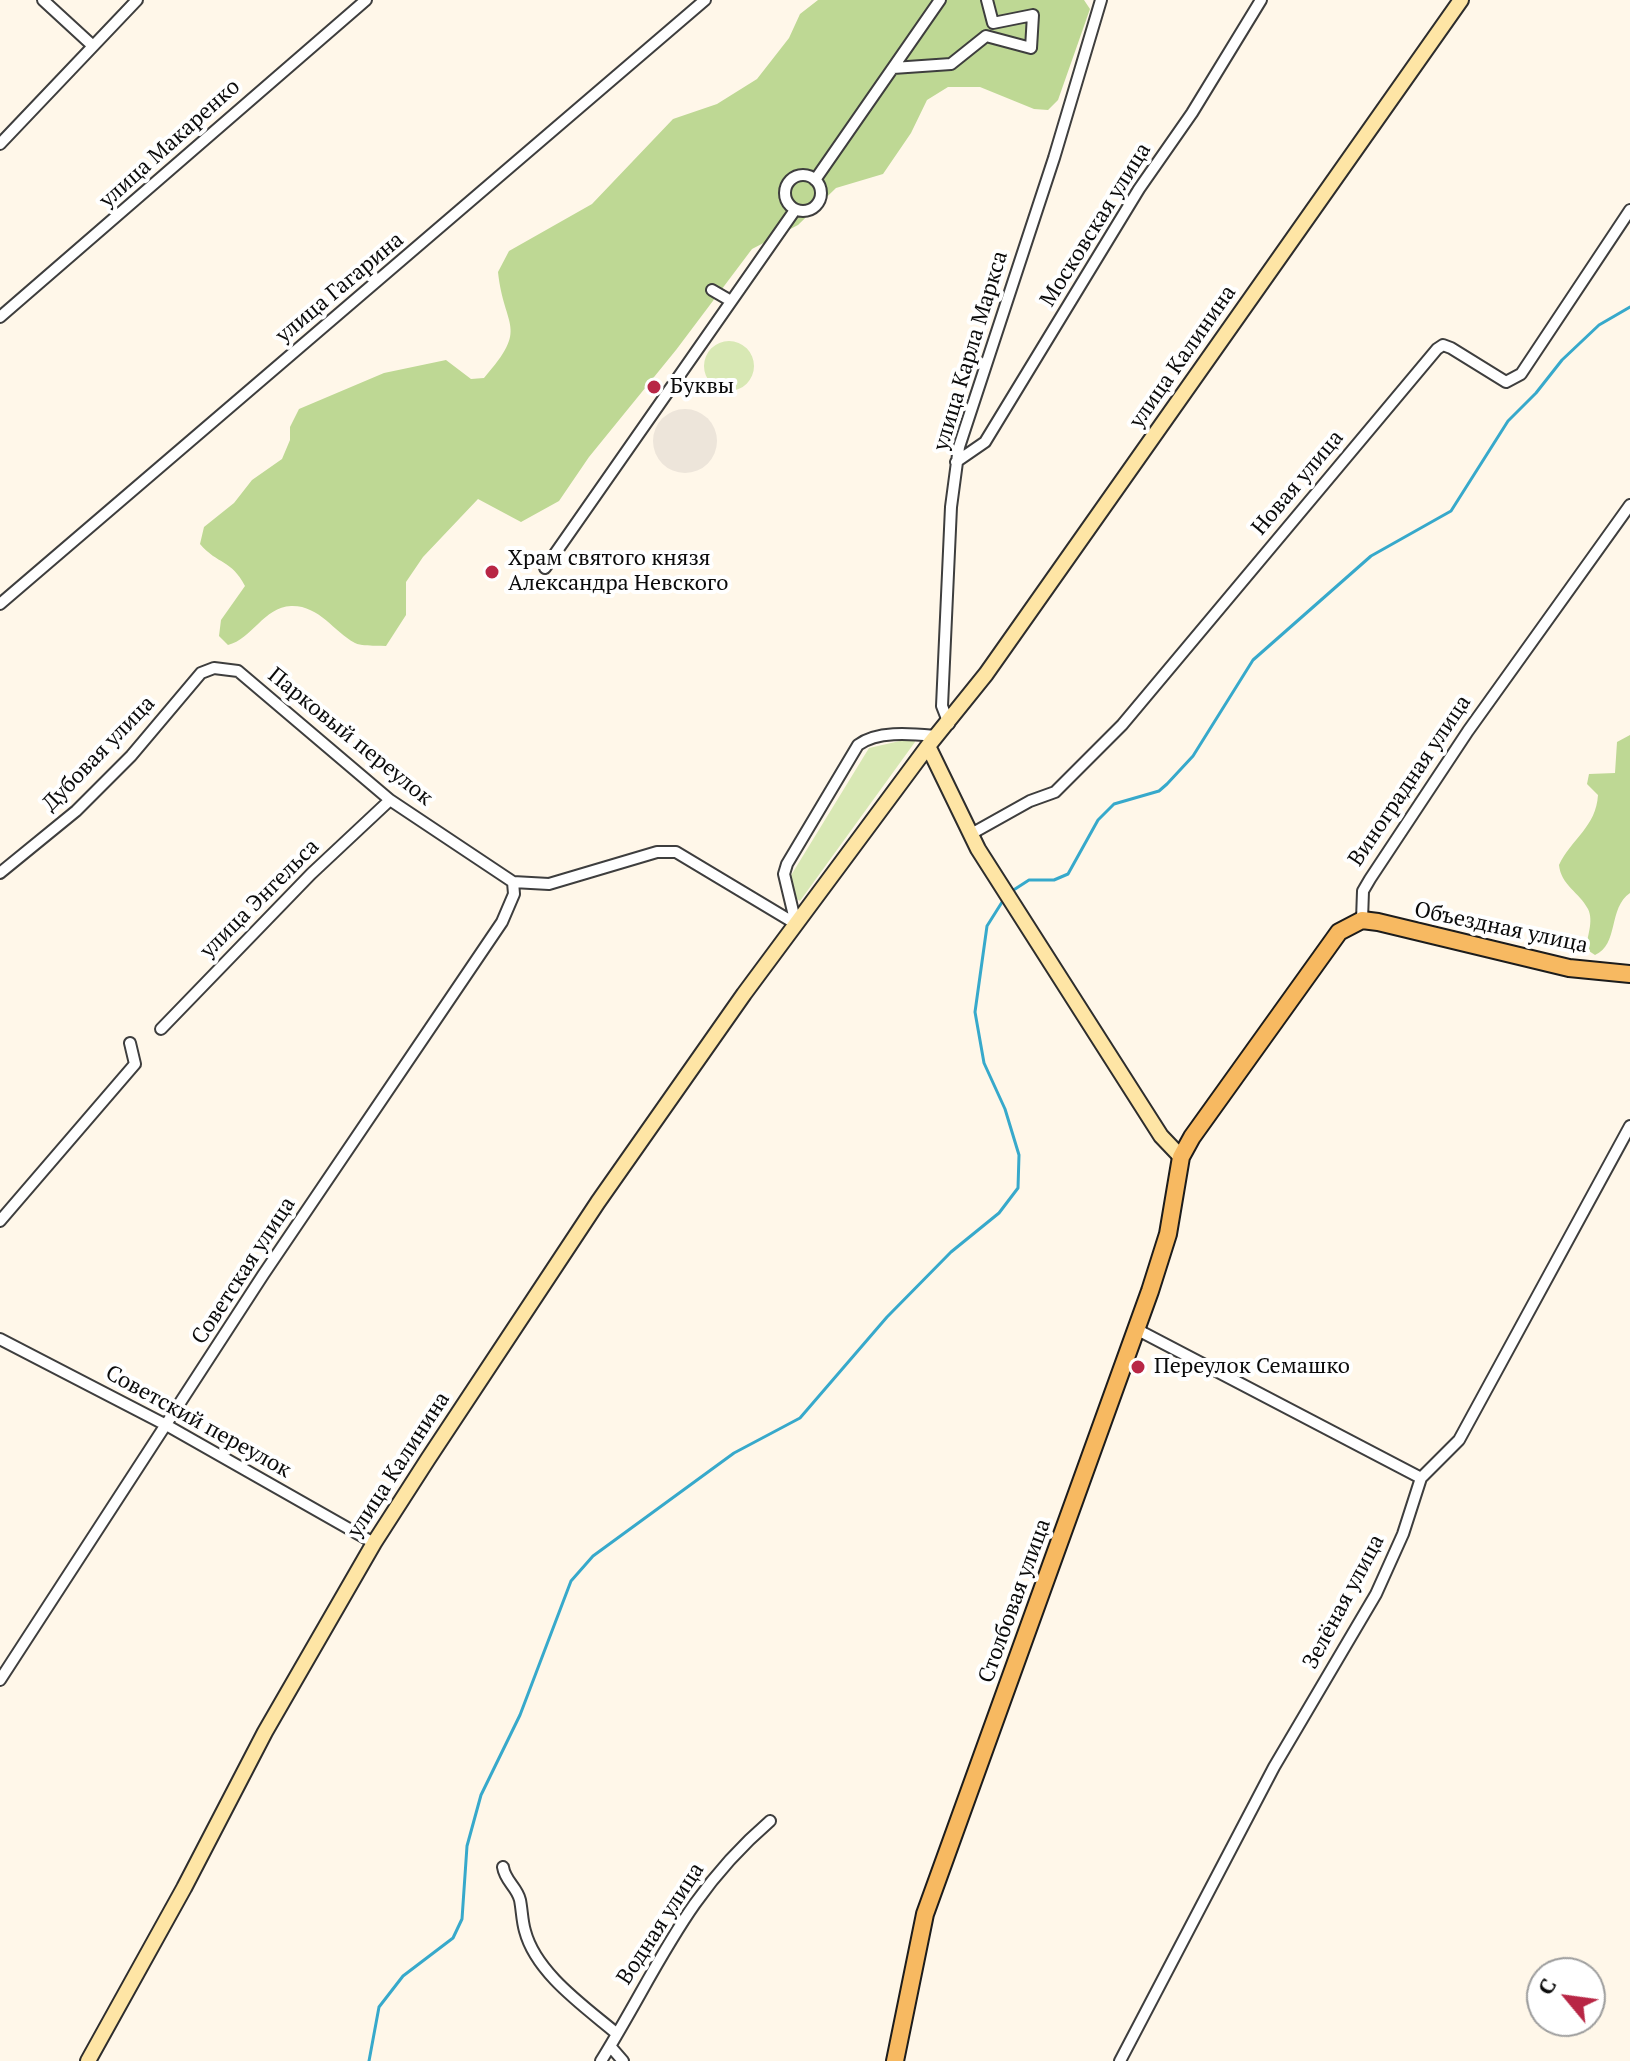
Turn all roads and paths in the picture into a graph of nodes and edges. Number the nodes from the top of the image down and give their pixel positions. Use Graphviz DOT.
graph roads {
  1 [pos="43,0"];
  2 [pos="137,0"];
  3 [pos="366,0"];
  4 [pos="705,0"];
  5 [pos="940,0"];
  6 [pos="987,0"];
  7 [pos="1101,0"];
  8 [pos="1261,0"];
  9 [pos="1461,0"];
  10 [pos="93,46"];
  11 [pos="893,68"];
  12 [pos="0,144"];
  13 [pos="815,180"];
  14 [pos="795,210"];
  15 [pos="1630,210"];
  16 [pos="712,290"];
  17 [pos="731,301"];
  18 [pos="0,317"];
  19 [pos="956,462"];
  20 [pos="1630,505"];
  21 [pos="545,568"];
  22 [pos="0,604"];
  23 [pos="225,668"];
  24 [pos="949,724"];
  25 [pos="933,741"];
  26 [pos="390,800"];
  27 [pos="971,834"];
  28 [pos="0,873"];
  29 [pos="513,882"];
  30 [pos="1362,920"];
  31 [pos="796,924"];
  32 [pos="1630,974"];
  33 [pos="161,1029"];
  34 [pos="130,1043"];
  35 [pos="1630,1126"];
  36 [pos="1181,1157"];
  37 [pos="0,1221"];
  38 [pos="1136,1329"];
  39 [pos="0,1339"];
  40 [pos="168,1426"];
  41 [pos="1421,1478"];
  42 [pos="374,1543"];
  43 [pos="0,1680"];
  44 [pos="770,1821"];
  45 [pos="503,1867"];
  46 [pos="616,2033"];
  47 [pos="610,2046"];
  48 [pos="88,2061"];
  49 [pos="601,2061"];
  50 [pos="623,2061"];
  51 [pos="895,2061"];
  52 [pos="1120,2061"];
  1 -- 10 [label="street"];
  2 -- 10 [label="street"];
  3 -- 18 [label="street, улица Макаренко"];
  4 -- 22 [label="street, улица Гагарина"];
  5 -- 11 [label="street"];
  6 -- 11 [label="street"];
  7 -- 19 [label="street, улица Карла Маркса"];
  8 -- 19 [label="street, Московская улица"];
  9 -- 24 [label="street, улица Калинина"];
  10 -- 12 [label="street"];
  11 -- 13 [label="street"];
  13 -- 14 [label="street"];
  13 -- 14 [label="street"];
  14 -- 17 [label="street"];
  15 -- 27 [label="street, Новая улица"];
  16 -- 17 [label="street"];
  17 -- 21 [label="street"];
  19 -- 24 [label="street, улица Карла Маркса"];
  20 -- 30 [label="street, Виноградная улица"];
  23 -- 26 [label="street, Парковый переулок"];
  23 -- 28 [label="street, Дубовая улица"];
  24 -- 25 [label="street, улица Калинина"];
  25 -- 27 [label="street"];
  25 -- 31 [label="street, улица Калинина"];
  25 -- 31 [label="street"];
  26 -- 29 [label="street, Парковый переулок"];
  26 -- 33 [label="street, улица Энгельса"];
  27 -- 36 [label="street"];
  29 -- 31 [label="street"];
  29 -- 40 [label="street, Советская улица"];
  30 -- 32 [label="main road, Объездная улица"];
  30 -- 36 [label="main road"];
  31 -- 42 [label="street, улица Калинина"];
  34 -- 37 [label="street"];
  35 -- 41 [label="street, Зелёная улица"];
  36 -- 38 [label="main road, Столбовая улица"];
  38 -- 41 [label="street"];
  38 -- 51 [label="main road, Столбовая улица"];
  39 -- 40 [label="street, Советский переулок"];
  40 -- 42 [label="street, Советский переулок"];
  40 -- 43 [label="street, Советская улица"];
  41 -- 52 [label="street, Зелёная улица"];
  42 -- 48 [label="street, улица Калинина"];
  44 -- 46 [label="street, Водная улица"];
  45 -- 46 [label="street"];
  46 -- 47 [label="street, Водная улица"];
  47 -- 49 [label="street, Водная улица"];
  47 -- 50 [label="street"];
}
